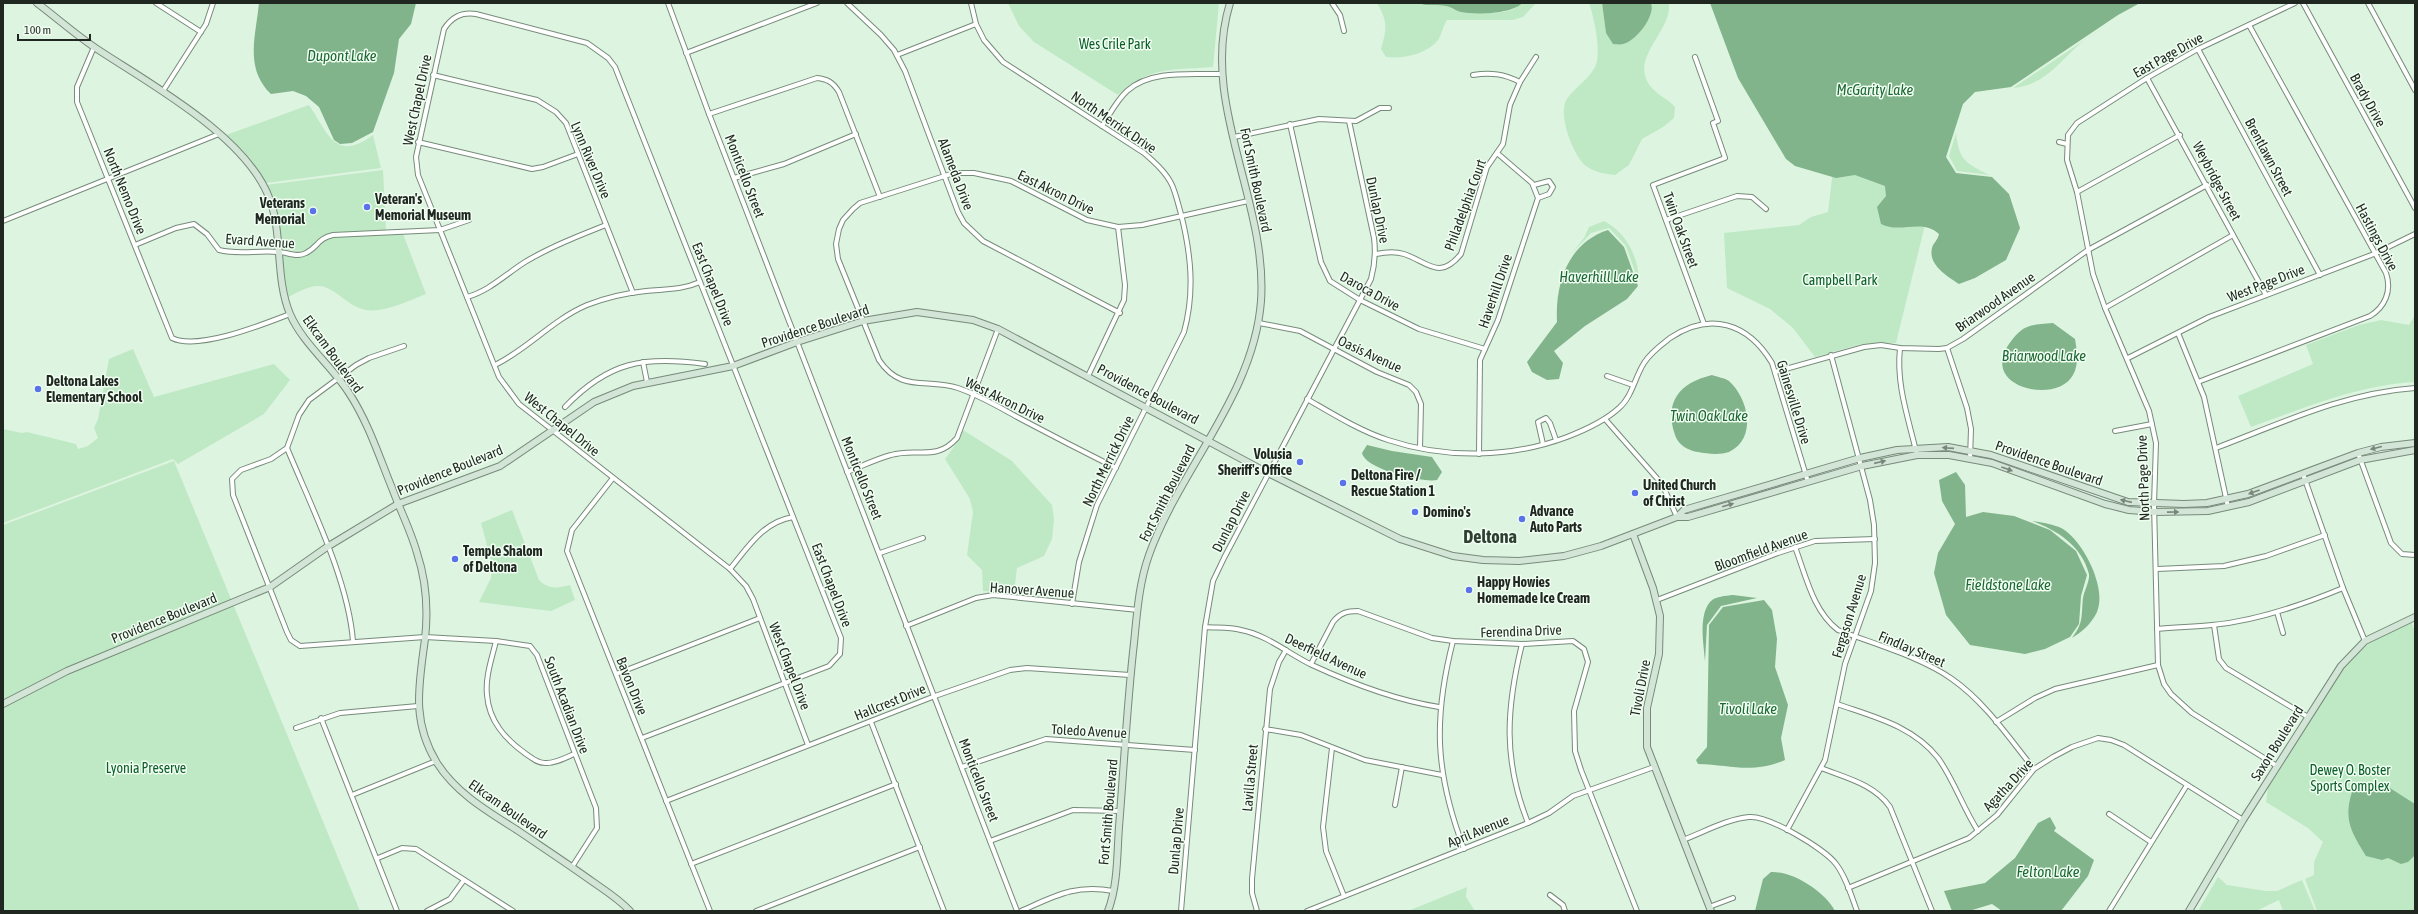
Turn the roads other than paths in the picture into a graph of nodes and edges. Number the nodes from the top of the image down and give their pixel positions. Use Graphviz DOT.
graph roads {
  1 [pos="37,3"];
  2 [pos="156,3"];
  3 [pos="213,3"];
  4 [pos="668,3"];
  5 [pos="817,3"];
  6 [pos="847,3"];
  7 [pos="972,3"];
  8 [pos="1230,3"];
  9 [pos="1332,3"];
  10 [pos="2296,3"];
  11 [pos="2303,3"];
  12 [pos="2368,3"];
  13 [pos="456,16"];
  14 [pos="976,24"];
  15 [pos="2249,25"];
  16 [pos="1344,31"];
  17 [pos="201,32"];
  18 [pos="94,47"];
  19 [pos="2198,49"];
  20 [pos="686,53"];
  21 [pos="897,56"];
  22 [pos="1536,57"];
  23 [pos="1695,57"];
  24 [pos="1223,74"];
  25 [pos="433,75"];
  26 [pos="1473,76"];
  27 [pos="2147,78"];
  28 [pos="1520,82"];
  29 [pos="2415,90"];
  30 [pos="164,91"];
  31 [pos="1389,108"];
  32 [pos="709,114"];
  33 [pos="1348,121"];
  34 [pos="1290,124"];
  35 [pos="1102,126"];
  36 [pos="220,134"];
  37 [pos="856,134"];
  38 [pos="2180,135"];
  39 [pos="1234,137"];
  40 [pos="418,142"];
  41 [pos="2059,142"];
  42 [pos="2067,144"];
  43 [pos="1497,153"];
  44 [pos="578,154"];
  45 [pos="944,175"];
  46 [pos="108,178"];
  47 [pos="734,178"];
  48 [pos="1534,185"];
  49 [pos="2207,185"];
  50 [pos="2077,192"];
  51 [pos="880,197"];
  52 [pos="1538,198"];
  53 [pos="1248,201"];
  54 [pos="2415,208"];
  55 [pos="1766,209"];
  56 [pos="1181,216"];
  57 [pos="469,220"];
  58 [pos="1666,220"];
  59 [pos="3,221"];
  60 [pos="606,225"];
  61 [pos="1118,227"];
  62 [pos="440,230"];
  63 [pos="2415,234"];
  64 [pos="2233,235"];
  65 [pos="135,245"];
  66 [pos="2088,250"];
  67 [pos="279,252"];
  68 [pos="1376,254"];
  69 [pos="2374,254"];
  70 [pos="2320,275"];
  71 [pos="700,282"];
  72 [pos="633,293"];
  73 [pos="2266,295"];
  74 [pos="467,297"];
  75 [pos="1360,300"];
  76 [pos="2106,308"];
  77 [pos="1120,313"];
  78 [pos="290,314"];
  79 [pos="863,321"];
  80 [pos="1259,323"];
  81 [pos="1704,324"];
  82 [pos="998,329"];
  83 [pos="2178,333"];
  84 [pos="797,342"];
  85 [pos="404,346"];
  86 [pos="1900,348"];
  87 [pos="1947,348"];
  88 [pos="1484,349"];
  89 [pos="1334,350"];
  90 [pos="1831,355"];
  91 [pos="2128,358"];
  92 [pos="643,362"];
  93 [pos="705,364"];
  94 [pos="495,365"];
  95 [pos="733,366"];
  96 [pos="1775,372"];
  97 [pos="1088,376"];
  98 [pos="1607,376"];
  99 [pos="338,380"];
  100 [pos="647,382"];
  101 [pos="2198,382"];
  102 [pos="1633,385"];
  103 [pos="2415,388"];
  104 [pos="974,394"];
  105 [pos="1307,399"];
  106 [pos="565,407"];
  107 [pos="1147,408"];
  108 [pos="1605,419"];
  109 [pos="2152,424"];
  110 [pos="552,428"];
  111 [pos="2115,431"];
  112 [pos="1208,439"];
  113 [pos="1556,440"];
  114 [pos="2415,443"];
  115 [pos="1543,444"];
  116 [pos="287,448"];
  117 [pos="1420,448"];
  118 [pos="1915,448"];
  119 [pos="2216,448"];
  120 [pos="2415,450"];
  121 [pos="1969,451"];
  122 [pos="2358,453"];
  123 [pos="1479,454"];
  124 [pos="1917,455"];
  125 [pos="1860,458"];
  126 [pos="1970,459"];
  127 [pos="2360,460"];
  128 [pos="1862,466"];
  129 [pos="1116,468"];
  130 [pos="848,472"];
  131 [pos="1268,472"];
  132 [pos="2303,474"];
  133 [pos="1805,475"];
  134 [pos="613,478"];
  135 [pos="2305,480"];
  136 [pos="1808,482"];
  137 [pos="2227,499"];
  138 [pos="398,504"];
  139 [pos="2154,504"];
  140 [pos="2228,507"];
  141 [pos="2155,512"];
  142 [pos="793,517"];
  143 [pos="1676,517"];
  144 [pos="1633,534"];
  145 [pos="2325,535"];
  146 [pos="923,538"];
  147 [pos="1875,539"];
  148 [pos="1795,547"];
  149 [pos="327,548"];
  150 [pos="880,553"];
  151 [pos="2415,556"];
  152 [pos="730,569"];
  153 [pos="2157,569"];
  154 [pos="270,587"];
  155 [pos="2343,588"];
  156 [pos="1657,600"];
  157 [pos="1072,604"];
  158 [pos="1138,610"];
  159 [pos="2277,612"];
  160 [pos="2415,617"];
  161 [pos="760,618"];
  162 [pos="2214,625"];
  163 [pos="906,626"];
  164 [pos="1205,627"];
  165 [pos="2157,629"];
  166 [pos="2283,633"];
  167 [pos="425,637"];
  168 [pos="1855,637"];
  169 [pos="496,640"];
  170 [pos="353,641"];
  171 [pos="1453,641"];
  172 [pos="2365,641"];
  173 [pos="1522,644"];
  174 [pos="1286,650"];
  175 [pos="1311,664"];
  176 [pos="2158,665"];
  177 [pos="616,674"];
  178 [pos="1130,675"];
  179 [pos="786,683"];
  180 [pos="934,696"];
  181 [pos="3,704"];
  182 [pos="1837,704"];
  183 [pos="418,706"];
  184 [pos="1439,706"];
  185 [pos="2308,717"];
  186 [pos="321,718"];
  187 [pos="871,722"];
  188 [pos="1996,722"];
  189 [pos="296,728"];
  190 [pos="1265,729"];
  191 [pos="642,738"];
  192 [pos="1126,744"];
  193 [pos="808,745"];
  194 [pos="1332,748"];
  195 [pos="1195,750"];
  196 [pos="574,754"];
  197 [pos="436,761"];
  198 [pos="2277,766"];
  199 [pos="962,767"];
  200 [pos="1654,767"];
  201 [pos="1402,768"];
  202 [pos="1821,768"];
  203 [pos="2034,769"];
  204 [pos="1442,775"];
  205 [pos="896,784"];
  206 [pos="2187,784"];
  207 [pos="1588,790"];
  208 [pos="352,795"];
  209 [pos="666,801"];
  210 [pos="1395,806"];
  211 [pos="1121,811"];
  212 [pos="2109,814"];
  213 [pos="2243,820"];
  214 [pos="1528,823"];
  215 [pos="1787,830"];
  216 [pos="1978,831"];
  217 [pos="1683,840"];
  218 [pos="990,841"];
  219 [pos="2151,842"];
  220 [pos="920,847"];
  221 [pos="1464,849"];
  222 [pos="378,858"];
  223 [pos="1912,863"];
  224 [pos="691,864"];
  225 [pos="572,867"];
  226 [pos="464,880"];
  227 [pos="1848,888"];
  228 [pos="1113,891"];
  229 [pos="1550,895"];
  230 [pos="1344,896"];
  231 [pos="1733,898"];
  232 [pos="1710,909"];
  233 [pos="397,911"];
  234 [pos="427,911"];
  235 [pos="513,911"];
  236 [pos="630,911"];
  237 [pos="710,911"];
  238 [pos="756,911"];
  239 [pos="944,911"];
  240 [pos="1017,911"];
  241 [pos="1021,911"];
  242 [pos="1108,911"];
  243 [pos="1181,911"];
  244 [pos="1257,911"];
  245 [pos="1307,911"];
  246 [pos="1566,911"];
  247 [pos="1637,911"];
  248 [pos="1857,911"];
  249 [pos="1932,911"];
  250 [pos="2109,911"];
  251 [pos="2189,911"];
  1 -- 18 [label="main road, Elkcam Boulevard"];
  2 -- 17 [label="street"];
  3 -- 17 [label="street"];
  4 -- 20 [label="street"];
  5 -- 20 [label="street"];
  6 -- 21 [label="street, Alameda Drive"];
  7 -- 14 [label="street, North Merrick Drive"];
  8 -- 24 [label="main road, Fort Smith Boulevard"];
  9 -- 16 [label="street"];
  10 -- 15 [label="street, East Page Drive"];
  11 -- 54 [label="street, Brady Drive"];
  12 -- 29 [label="street"];
  13 -- 25 [label="street, West Chapel Drive"];
  13 -- 71 [label="street, East Chapel Drive"];
  14 -- 21 [label="street"];
  14 -- 35 [label="street, North Merrick Drive"];
  15 -- 19 [label="street, East Page Drive"];
  15 -- 69 [label="street, Hastings Drive"];
  17 -- 30 [label="street"];
  18 -- 30 [label="main road, Elkcam Boulevard"];
  18 -- 46 [label="street, North Nemo Drive"];
  19 -- 27 [label="street, East Page Drive"];
  19 -- 70 [label="street, Brentlawn Street"];
  20 -- 32 [label="street, Monticello Street"];
  21 -- 45 [label="street, Alameda Drive"];
  22 -- 28 [label="street, Philadelphia Court"];
  23 -- 58 [label="street, Twin Oak Street"];
  24 -- 35 [label="street"];
  24 -- 39 [label="main road, Fort Smith Boulevard"];
  25 -- 40 [label="street, West Chapel Drive"];
  25 -- 44 [label="street, Lynn River Drive"];
  26 -- 28 [label="street"];
  27 -- 38 [label="street, Weybridge Street"];
  27 -- 42 [label="street, East Page Drive"];
  28 -- 43 [label="street, Philadelphia Court"];
  30 -- 36 [label="main road, Elkcam Boulevard"];
  31 -- 33 [label="street"];
  32 -- 37 [label="street"];
  32 -- 47 [label="street, Monticello Street"];
  33 -- 34 [label="street"];
  33 -- 68 [label="street, Dunlap Drive"];
  34 -- 39 [label="street"];
  34 -- 75 [label="street, Daroca Drive"];
  35 -- 56 [label="street, North Merrick Drive"];
  36 -- 46 [label="street"];
  36 -- 67 [label="main road, Elkcam Boulevard"];
  37 -- 47 [label="street"];
  37 -- 51 [label="street"];
  38 -- 49 [label="street, Weybridge Street"];
  38 -- 50 [label="street"];
  39 -- 53 [label="main road, Fort Smith Boulevard"];
  40 -- 44 [label="street"];
  40 -- 62 [label="street, West Chapel Drive"];
  41 -- 42 [label="street"];
  42 -- 50 [label="street, North Page Drive"];
  43 -- 48 [label="street"];
  43 -- 68 [label="street, Philadelphia Court"];
  44 -- 60 [label="street, Lynn River Drive"];
  45 -- 51 [label="street, East Akron Drive"];
  45 -- 61 [label="street, East Akron Drive"];
  45 -- 77 [label="street, Alameda Drive"];
  46 -- 59 [label="street"];
  46 -- 65 [label="street, North Nemo Drive"];
  47 -- 84 [label="street, Monticello Street"];
  48 -- 52 [label="street"];
  48 -- 52 [label="street"];
  49 -- 64 [label="street, Weybridge Street"];
  49 -- 66 [label="street, Briarwood Avenue"];
  50 -- 66 [label="street, North Page Drive"];
  51 -- 79 [label="street, West Akron Drive"];
  52 -- 88 [label="street, Haverhill Drive"];
  53 -- 56 [label="street, East Akron Drive"];
  53 -- 80 [label="main road, Fort Smith Boulevard"];
  55 -- 58 [label="street"];
  56 -- 61 [label="street, East Akron Drive"];
  56 -- 107 [label="street, North Merrick Drive"];
  57 -- 62 [label="street, Evard Avenue"];
  58 -- 81 [label="street, Twin Oak Street"];
  60 -- 72 [label="street, Lynn River Drive"];
  60 -- 74 [label="street"];
  61 -- 77 [label="street"];
  62 -- 67 [label="street, Evard Avenue"];
  62 -- 74 [label="street, West Chapel Drive"];
  63 -- 69 [label="street, West Page Drive"];
  64 -- 73 [label="street, Weybridge Street"];
  64 -- 76 [label="street"];
  65 -- 67 [label="street, Evard Avenue"];
  65 -- 78 [label="street, North Nemo Drive"];
  66 -- 76 [label="street, North Page Drive"];
  66 -- 87 [label="street, Briarwood Avenue"];
  67 -- 78 [label="main road, Elkcam Boulevard"];
  68 -- 75 [label="street, Dunlap Drive"];
  69 -- 70 [label="street, West Page Drive"];
  69 -- 101 [label="street, Hastings Drive"];
  70 -- 73 [label="street, West Page Drive"];
  71 -- 72 [label="street"];
  71 -- 95 [label="street, East Chapel Drive"];
  72 -- 94 [label="street"];
  73 -- 83 [label="street, West Page Drive"];
  74 -- 94 [label="street, West Chapel Drive"];
  75 -- 88 [label="street, Daroca Drive"];
  75 -- 89 [label="street, Dunlap Drive"];
  76 -- 91 [label="street, North Page Drive"];
  77 -- 97 [label="street"];
  78 -- 99 [label="main road, Elkcam Boulevard"];
  79 -- 82 [label="main road, Providence Boulevard"];
  79 -- 84 [label="main road, Providence Boulevard"];
  79 -- 104 [label="street, West Akron Drive"];
  80 -- 89 [label="street, Oasis Avenue"];
  80 -- 112 [label="main road, Fort Smith Boulevard"];
  81 -- 96 [label="street, Gainesville Drive"];
  81 -- 102 [label="street, Gainesville Drive"];
  82 -- 97 [label="main road, Providence Boulevard"];
  82 -- 104 [label="street"];
  83 -- 91 [label="street, West Page Drive"];
  83 -- 101 [label="street"];
  84 -- 95 [label="main road, Providence Boulevard"];
  84 -- 130 [label="street, Monticello Street"];
  85 -- 99 [label="street"];
  86 -- 87 [label="street, Briarwood Avenue"];
  86 -- 90 [label="street, Briarwood Avenue"];
  86 -- 118 [label="street"];
  87 -- 121 [label="street"];
  88 -- 123 [label="street, Haverhill Drive"];
  89 -- 105 [label="street, Dunlap Drive"];
  89 -- 117 [label="street, Oasis Avenue"];
  90 -- 96 [label="street, Briarwood Avenue"];
  90 -- 125 [label="street, Fergason Avenue"];
  91 -- 109 [label="street, North Page Drive"];
  92 -- 93 [label="street"];
  92 -- 100 [label="street"];
  92 -- 106 [label="street"];
  94 -- 110 [label="street, West Chapel Drive"];
  95 -- 100 [label="main road, Providence Boulevard"];
  95 -- 142 [label="street, East Chapel Drive"];
  96 -- 133 [label="street, Gainesville Drive"];
  97 -- 107 [label="main road, Providence Boulevard"];
  98 -- 102 [label="street"];
  99 -- 116 [label="street"];
  99 -- 138 [label="main road, Elkcam Boulevard"];
  100 -- 110 [label="main road, Providence Boulevard"];
  101 -- 119 [label="street"];
  102 -- 108 [label="street, Gainesville Drive"];
  103 -- 119 [label="street"];
  104 -- 129 [label="street, West Akron Drive"];
  104 -- 130 [label="street"];
  105 -- 117 [label="street, Gainesville Drive"];
  105 -- 131 [label="street, Dunlap Drive"];
  107 -- 112 [label="main road, Providence Boulevard"];
  107 -- 129 [label="street, North Merrick Drive"];
  108 -- 113 [label="street, Gainesville Drive"];
  108 -- 143 [label="street"];
  109 -- 111 [label="street"];
  109 -- 139 [label="street, North Page Drive"];
  110 -- 134 [label="street, West Chapel Drive"];
  110 -- 138 [label="main road, Providence Boulevard"];
  112 -- 131 [label="main road, Providence Boulevard"];
  112 -- 158 [label="main road, Fort Smith Boulevard"];
  113 -- 115 [label="street, Gainesville Drive"];
  113 -- 115 [label="street"];
  114 -- 122 [label="main road, Providence Boulevard, one-way"];
  115 -- 123 [label="street, Gainesville Drive"];
  116 -- 149 [label="street"];
  116 -- 154 [label="street"];
  117 -- 123 [label="street, Gainesville Drive"];
  121 -- 118 [label="main road, Providence Boulevard, one-way"];
  118 -- 124 [label="street"];
  118 -- 125 [label="main road, Providence Boulevard"];
  119 -- 137 [label="street"];
  120 -- 127 [label="main road, Providence Boulevard"];
  121 -- 126 [label="street"];
  139 -- 121 [label="main road, Providence Boulevard, one-way"];
  122 -- 127 [label="street"];
  122 -- 132 [label="main road, Providence Boulevard"];
  124 -- 126 [label="main road, Providence Boulevard"];
  128 -- 124 [label="main road, Providence Boulevard, one-way"];
  125 -- 128 [label="street, Fergason Avenue"];
  125 -- 133 [label="main road, Providence Boulevard"];
  126 -- 141 [label="main road, Providence Boulevard, one-way"];
  127 -- 135 [label="main road, Providence Boulevard"];
  127 -- 151 [label="street"];
  128 -- 136 [label="main road, Providence Boulevard"];
  128 -- 147 [label="street, Fergason Avenue"];
  129 -- 157 [label="street, North Merrick Drive"];
  130 -- 150 [label="street, Monticello Street"];
  131 -- 144 [label="main road, Providence Boulevard"];
  131 -- 164 [label="street, Dunlap Drive"];
  132 -- 135 [label="street"];
  132 -- 137 [label="main road, Providence Boulevard, one-way"];
  133 -- 136 [label="street, Gainesville Drive"];
  133 -- 143 [label="main road, Providence Boulevard"];
  134 -- 152 [label="street, West Chapel Drive"];
  134 -- 177 [label="street, Bavon Drive"];
  135 -- 140 [label="main road, Providence Boulevard"];
  135 -- 145 [label="street"];
  143 -- 136 [label="main road, Providence Boulevard, one-way"];
  137 -- 139 [label="main road, Providence Boulevard"];
  137 -- 140 [label="street"];
  138 -- 149 [label="main road, Providence Boulevard"];
  138 -- 167 [label="main road, Elkcam Boulevard"];
  139 -- 141 [label="street, North Page Drive"];
  141 -- 140 [label="main road, Providence Boulevard, one-way"];
  141 -- 153 [label="street, North Page Drive"];
  142 -- 152 [label="street"];
  142 -- 179 [label="street, East Chapel Drive"];
  143 -- 144 [label="main road, Providence Boulevard"];
  144 -- 156 [label="main road, Tivoli Drive"];
  145 -- 153 [label="street"];
  145 -- 155 [label="street"];
  146 -- 150 [label="street"];
  147 -- 148 [label="street, Bloomfield Avenue"];
  147 -- 168 [label="street, Fergason Avenue"];
  148 -- 156 [label="street, Bloomfield Avenue"];
  148 -- 168 [label="street, Findlay Street"];
  149 -- 154 [label="main road, Providence Boulevard"];
  149 -- 170 [label="street"];
  150 -- 163 [label="street, Monticello Street"];
  152 -- 161 [label="street, West Chapel Drive"];
  153 -- 165 [label="street, North Page Drive"];
  154 -- 170 [label="street, South Acadian Drive"];
  154 -- 181 [label="main road, Providence Boulevard"];
  155 -- 159 [label="street"];
  155 -- 172 [label="street"];
  156 -- 200 [label="main road, Tivoli Drive"];
  157 -- 158 [label="street, Hanover Avenue"];
  157 -- 163 [label="street, Hanover Avenue"];
  158 -- 178 [label="main road, Fort Smith Boulevard"];
  159 -- 162 [label="street"];
  159 -- 166 [label="street"];
  160 -- 172 [label="main road, Saxon Boulevard"];
  161 -- 177 [label="street"];
  161 -- 179 [label="street, West Chapel Drive"];
  162 -- 165 [label="street"];
  162 -- 185 [label="street"];
  163 -- 180 [label="street, Monticello Street"];
  164 -- 174 [label="street, Deerfield Avenue"];
  164 -- 195 [label="street, Dunlap Drive"];
  165 -- 176 [label="street, North Page Drive"];
  167 -- 169 [label="street, South Acadian Drive"];
  167 -- 170 [label="street, South Acadian Drive"];
  167 -- 183 [label="main road, Elkcam Boulevard"];
  168 -- 182 [label="street, Fergason Avenue"];
  168 -- 188 [label="street, Findlay Street"];
  169 -- 196 [label="street, South Acadian Drive"];
  169 -- 196 [label="street"];
  171 -- 173 [label="street, Ferendina Drive"];
  171 -- 175 [label="street, Ferendina Drive"];
  171 -- 184 [label="street"];
  172 -- 185 [label="main road, Saxon Boulevard"];
  173 -- 207 [label="street, Ferendina Drive"];
  173 -- 214 [label="street"];
  174 -- 175 [label="street, Deerfield Avenue"];
  174 -- 190 [label="street, Lavilla Street"];
  175 -- 184 [label="street, Deerfield Avenue"];
  176 -- 188 [label="street"];
  176 -- 198 [label="street, North Page Drive"];
  177 -- 191 [label="street, Bavon Drive"];
  178 -- 180 [label="street, Hallcrest Drive"];
  178 -- 192 [label="main road, Fort Smith Boulevard"];
  179 -- 191 [label="street"];
  179 -- 193 [label="street, West Chapel Drive"];
  180 -- 187 [label="street, Hallcrest Drive"];
  180 -- 199 [label="street, Monticello Street"];
  182 -- 202 [label="street, Fergason Avenue"];
  182 -- 216 [label="street"];
  183 -- 186 [label="street"];
  183 -- 197 [label="main road, Elkcam Boulevard"];
  184 -- 204 [label="street"];
  185 -- 198 [label="main road, Saxon Boulevard"];
  186 -- 189 [label="street"];
  186 -- 208 [label="street"];
  187 -- 193 [label="street, Hallcrest Drive"];
  187 -- 205 [label="street"];
  188 -- 203 [label="street, Findlay Street"];
  190 -- 194 [label="street"];
  190 -- 244 [label="street, Lavilla Street"];
  191 -- 209 [label="street, Bavon Drive"];
  192 -- 195 [label="street, Toledo Avenue"];
  192 -- 199 [label="street, Toledo Avenue"];
  192 -- 211 [label="main road, Fort Smith Boulevard"];
  193 -- 209 [label="street, Hallcrest Drive"];
  194 -- 201 [label="street"];
  194 -- 230 [label="street"];
  195 -- 243 [label="street, Dunlap Drive"];
  196 -- 225 [label="street, South Acadian Drive"];
  197 -- 208 [label="street"];
  197 -- 225 [label="main road, Elkcam Boulevard"];
  198 -- 213 [label="main road, Saxon Boulevard"];
  199 -- 218 [label="street, Monticello Street"];
  200 -- 207 [label="street, April Avenue"];
  200 -- 217 [label="main road, Tivoli Drive"];
  201 -- 204 [label="street"];
  201 -- 210 [label="street"];
  202 -- 215 [label="street, Fergason Avenue"];
  202 -- 223 [label="street"];
  203 -- 206 [label="street, Agatha Drive"];
  203 -- 216 [label="street, Agatha Drive"];
  204 -- 221 [label="street"];
  205 -- 220 [label="street"];
  205 -- 224 [label="street"];
  206 -- 213 [label="street, Agatha Drive"];
  206 -- 219 [label="street"];
  207 -- 214 [label="street, April Avenue"];
  207 -- 247 [label="street, Ferendina Drive"];
  208 -- 222 [label="street"];
  209 -- 224 [label="street, Bavon Drive"];
  211 -- 218 [label="street"];
  211 -- 228 [label="main road, Fort Smith Boulevard"];
  212 -- 219 [label="street"];
  213 -- 251 [label="main road, Saxon Boulevard"];
  214 -- 221 [label="street, April Avenue"];
  215 -- 217 [label="street"];
  215 -- 227 [label="street"];
  216 -- 223 [label="street, Agatha Drive"];
  217 -- 232 [label="main road, Tivoli Drive"];
  218 -- 240 [label="street, Monticello Street"];
  219 -- 250 [label="street"];
  220 -- 238 [label="street"];
  220 -- 239 [label="street"];
  221 -- 230 [label="street, April Avenue"];
  222 -- 226 [label="street"];
  222 -- 233 [label="street"];
  223 -- 227 [label="street, Agatha Drive"];
  223 -- 249 [label="street"];
  224 -- 237 [label="street, Bavon Drive"];
  225 -- 236 [label="main road, Elkcam Boulevard"];
  226 -- 234 [label="street"];
  226 -- 235 [label="street"];
  227 -- 248 [label="street"];
  228 -- 241 [label="street"];
  228 -- 242 [label="main road, Fort Smith Boulevard"];
  229 -- 246 [label="street"];
  230 -- 245 [label="street, April Avenue"];
  231 -- 232 [label="street"];
}
